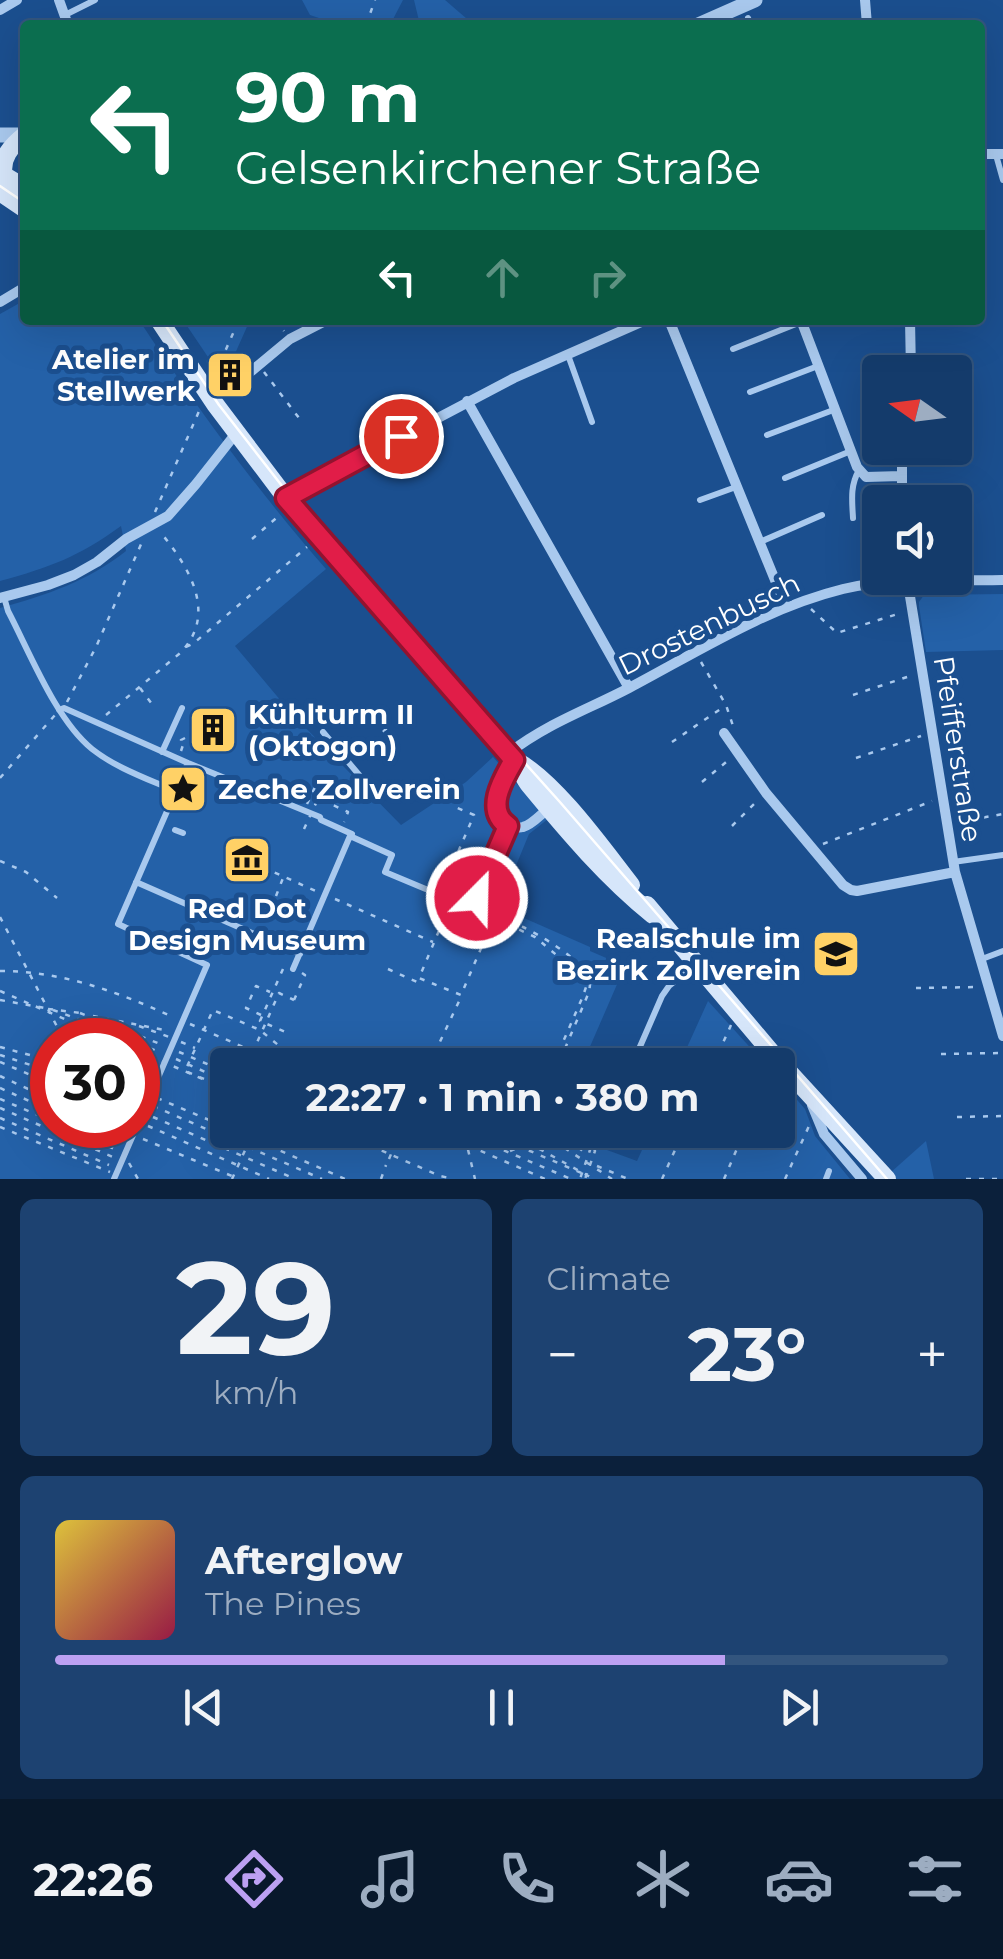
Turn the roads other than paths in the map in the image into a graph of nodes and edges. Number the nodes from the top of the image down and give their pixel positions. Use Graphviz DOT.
graph roads {
  1 [pos="17,0"];
  2 [pos="59,0"];
  3 [pos="95,0"];
  4 [pos="756,0"];
  5 [pos="0,10"];
  6 [pos="66,20"];
  7 [pos="710,20"];
  8 [pos="20,139"];
  9 [pos="999,154"];
  10 [pos="2,180"];
  11 [pos="1003,180"];
  12 [pos="20,203"];
  13 [pos="163,325"];
  14 [pos="317,325"];
  15 [pos="635,325"];
  16 [pos="672,325"];
  17 [pos="792,325"];
  18 [pos="804,325"];
  19 [pos="910,325"];
  20 [pos="733,348"];
  21 [pos="568,354"];
  22 [pos="911,355"];
  23 [pos="820,365"];
  24 [pos="750,392"];
  25 [pos="225,393"];
  26 [pos="467,401"];
  27 [pos="836,408"];
  28 [pos="592,422"];
  29 [pos="236,432"];
  30 [pos="767,435"];
  31 [pos="851,451"];
  32 [pos="901,465"];
  33 [pos="859,469"];
  34 [pos="901,476"];
  35 [pos="785,478"];
  36 [pos="901,485"];
  37 [pos="737,487"];
  38 [pos="700,500"];
  39 [pos="284,505"];
  40 [pos="822,515"];
  41 [pos="853,518"];
  42 [pos="760,542"];
  43 [pos="972,580"];
  44 [pos="1003,580"];
  45 [pos="862,586"];
  46 [pos="910,595"];
  47 [pos="2,598"];
  48 [pos="786,607"];
  49 [pos="629,688"];
  50 [pos="182,708"];
  51 [pos="59,710"];
  52 [pos="322,732"];
  53 [pos="725,734"];
  54 [pos="162,752"];
  55 [pos="512,756"];
  56 [pos="188,764"];
  57 [pos="370,782"];
  58 [pos="175,792"];
  59 [pos="549,808"];
  60 [pos="508,826"];
  61 [pos="350,836"];
  62 [pos="1003,855"];
  63 [pos="954,867"];
  64 [pos="136,882"];
  65 [pos="452,900"];
  66 [pos="472,909"];
  67 [pos="653,915"];
  68 [pos="1003,951"];
  69 [pos="300,954"];
  70 [pos="980,960"];
  71 [pos="696,964"];
  72 [pos="293,970"];
  73 [pos="1003,1036"];
  74 [pos="639,1048"];
  75 [pos="160,1072"];
  76 [pos="805,1090"];
  77 [pos="854,1146"];
  78 [pos="127,1148"];
  79 [pos="116,1174"];
  80 [pos="862,1179"];
  81 [pos="875,1179"];
  82 [pos="887,1179"];
  1 -- 5 [label="street"];
  2 -- 6 [label="street"];
  3 -- 6 [label="lane"];
  4 -- 7 [label="street"];
  8 -- 10 [label="main road"];
  9 -- 11 [label="lane"];
  10 -- 12 [label="main road"];
  13 -- 29 [label="main road"];
  14 -- 25 [label="street"];
  15 -- 21 [label="street"];
  16 -- 37 [label="street"];
  17 -- 20 [label="lane"];
  18 -- 23 [label="street"];
  19 -- 22 [label="street"];
  21 -- 26 [label="street"];
  21 -- 28 [label="lane"];
  23 -- 24 [label="lane"];
  23 -- 27 [label="street"];
  26 -- 39 [label="street"];
  26 -- 49 [label="street"];
  27 -- 30 [label="lane"];
  27 -- 31 [label="street"];
  29 -- 39 [label="main road"];
  29 -- 47 [label="street"];
  31 -- 33 [label="street"];
  31 -- 35 [label="lane"];
  32 -- 34 [label="street"];
  33 -- 34 [label="street"];
  33 -- 41 [label="lane"];
  34 -- 36 [label="street"];
  37 -- 38 [label="lane"];
  37 -- 42 [label="street"];
  39 -- 55 [label="main road"];
  40 -- 42 [label="lane"];
  42 -- 48 [label="street"];
  43 -- 44 [label="street, Drostenbusch"];
  45 -- 48 [label="street, Drostenbusch"];
  46 -- 63 [label="street, Pfeifferstraße"];
  47 -- 51 [label="lane"];
  48 -- 49 [label="street, Drostenbusch"];
  49 -- 55 [label="street, Drostenbusch"];
  50 -- 54 [label="lane"];
  51 -- 54 [label="lane"];
  51 -- 58 [label="lane"];
  52 -- 57 [label="lane"];
  53 -- 63 [label="street"];
  54 -- 56 [label="lane"];
  55 -- 59 [label="main road"];
  55 -- 60 [label="street"];
  55 -- 67 [label="main road"];
  56 -- 58 [label="lane"];
  56 -- 61 [label="lane"];
  58 -- 64 [label="lane"];
  59 -- 60 [label="street"];
  59 -- 67 [label="main road"];
  60 -- 66 [label="street"];
  61 -- 65 [label="lane"];
  61 -- 69 [label="lane"];
  62 -- 63 [label="lane"];
  63 -- 70 [label="street, Pfeifferstraße"];
  64 -- 69 [label="lane"];
  64 -- 75 [label="lane"];
  67 -- 71 [label="main road"];
  68 -- 70 [label="lane"];
  69 -- 72 [label="lane"];
  70 -- 73 [label="street, Pfeifferstraße"];
  71 -- 74 [label="lane"];
  71 -- 76 [label="main road"];
  76 -- 77 [label="main road"];
  76 -- 80 [label="street"];
  77 -- 81 [label="main road"];
  77 -- 82 [label="main road"];
  78 -- 79 [label="lane"];
}
